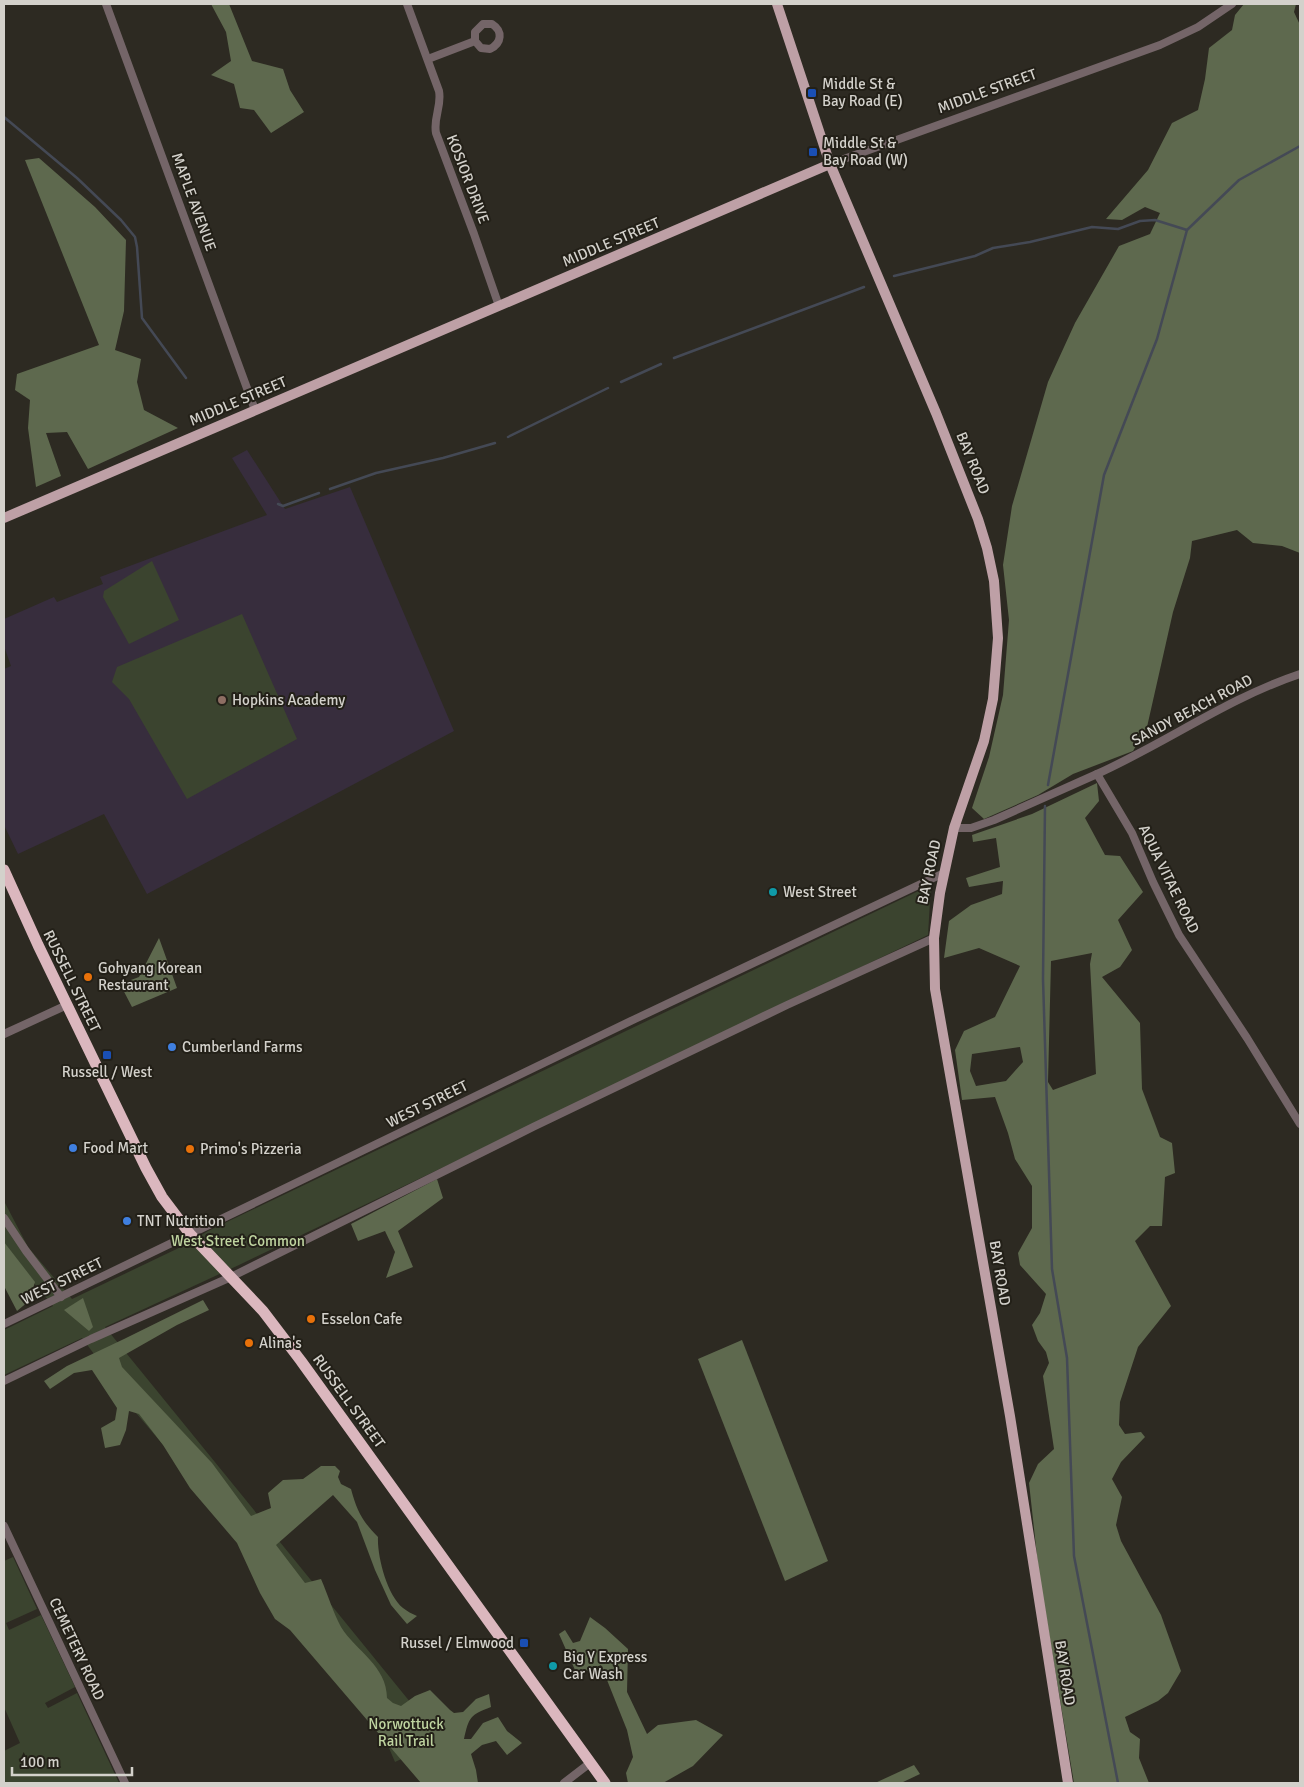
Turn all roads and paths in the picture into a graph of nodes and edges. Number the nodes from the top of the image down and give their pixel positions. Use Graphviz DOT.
graph roads {
  1 [pos="106,4"];
  2 [pos="407,4"];
  3 [pos="777,4"];
  4 [pos="1232,4"];
  5 [pos="475,41"];
  6 [pos="428,59"];
  7 [pos="830,164"];
  8 [pos="499,306"];
  9 [pos="255,410"];
  10 [pos="4,518"];
  11 [pos="1300,674"];
  12 [pos="1097,774"];
  13 [pos="954,828"];
  14 [pos="4,870"];
  15 [pos="944,872"];
  16 [pos="934,938"];
  17 [pos="67,1005"];
  18 [pos="4,1034"];
  19 [pos="1300,1124"];
  20 [pos="4,1218"];
  21 [pos="190,1234"];
  22 [pos="231,1276"];
  23 [pos="61,1296"];
  24 [pos="4,1324"];
  25 [pos="4,1381"];
  26 [pos="4,1526"];
  27 [pos="590,1763"];
  28 [pos="126,1783"];
  29 [pos="564,1783"];
  30 [pos="605,1783"];
  31 [pos="1068,1783"];
  1 -- 9 [label="street, MAPLE AVENUE"];
  2 -- 6 [label="street, KOSIOR DRIVE"];
  3 -- 7 [label="main road, BAY ROAD"];
  4 -- 7 [label="street, MIDDLE STREET"];
  5 -- 6 [label="street"];
  6 -- 8 [label="street, KOSIOR DRIVE"];
  7 -- 8 [label="main road, MIDDLE STREET"];
  7 -- 13 [label="main road, BAY ROAD"];
  8 -- 9 [label="main road, MIDDLE STREET"];
  9 -- 10 [label="main road, MIDDLE STREET"];
  11 -- 12 [label="street, SANDY BEACH ROAD"];
  12 -- 13 [label="street"];
  12 -- 19 [label="street, AQUA VITAE ROAD"];
  13 -- 15 [label="main road, BAY ROAD"];
  14 -- 17 [label="highway, RUSSELL STREET"];
  15 -- 16 [label="main road, BAY ROAD"];
  15 -- 21 [label="street, WEST STREET"];
  16 -- 22 [label="street"];
  16 -- 31 [label="main road, BAY ROAD"];
  17 -- 18 [label="street"];
  17 -- 21 [label="highway, RUSSELL STREET"];
  20 -- 23 [label="street"];
  21 -- 22 [label="highway, RUSSELL STREET"];
  21 -- 23 [label="street, WEST STREET"];
  22 -- 25 [label="street"];
  22 -- 27 [label="highway, RUSSELL STREET"];
  23 -- 24 [label="street, WEST STREET"];
  26 -- 28 [label="street, CEMETERY ROAD"];
  27 -- 29 [label="street"];
  27 -- 30 [label="highway, RUSSELL STREET"];
}
